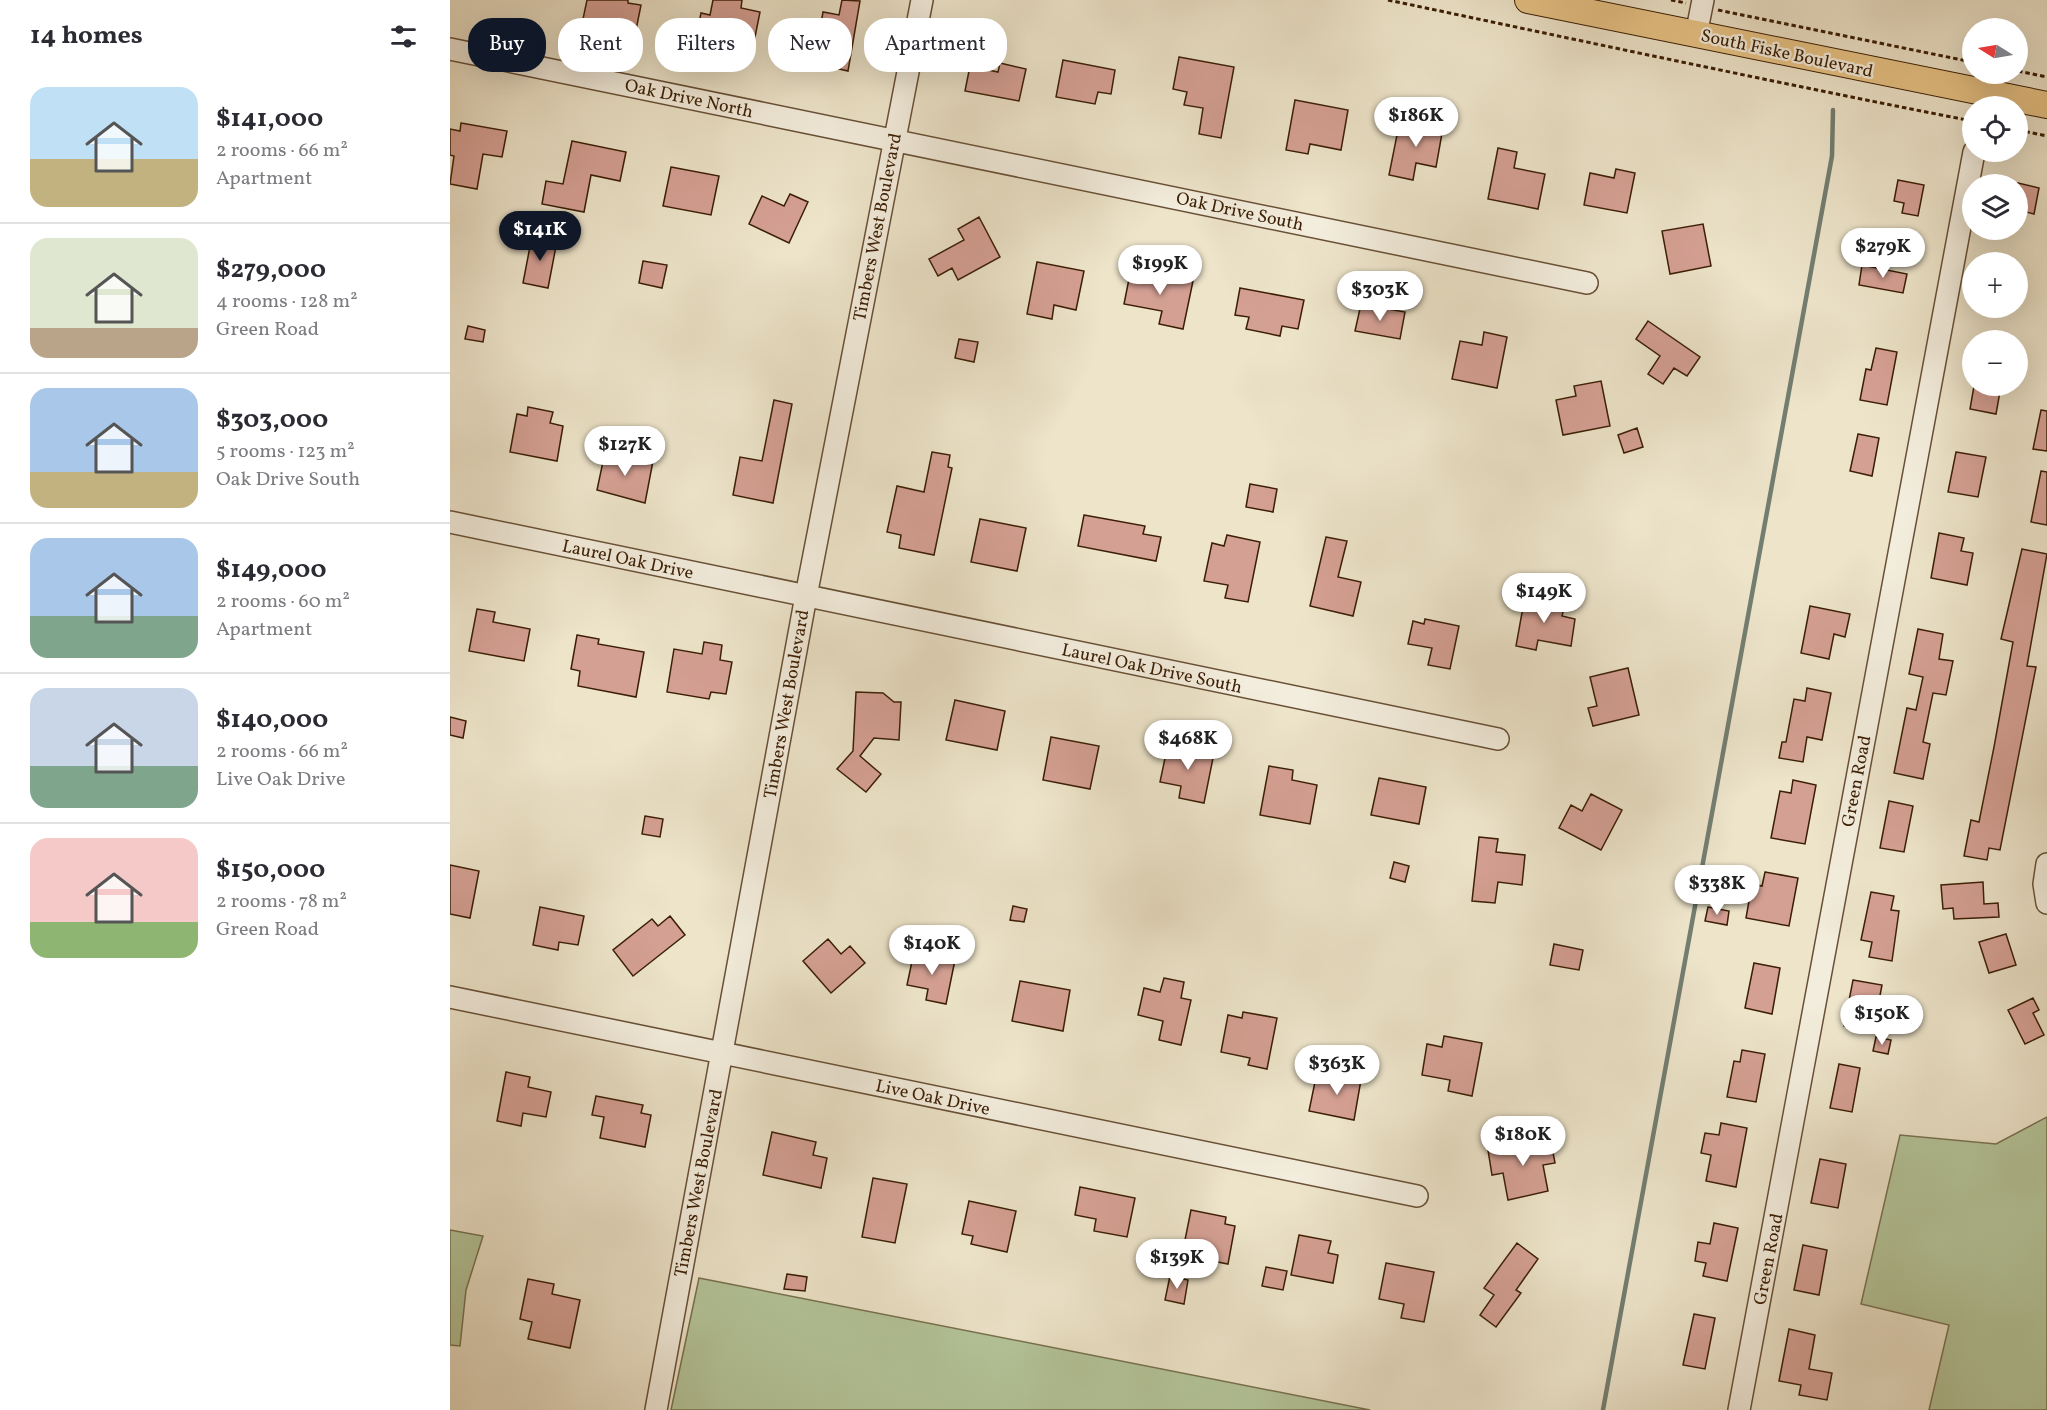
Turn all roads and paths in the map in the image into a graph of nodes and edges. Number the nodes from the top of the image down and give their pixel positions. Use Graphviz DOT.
graph roads {
  1 [pos="922,0"];
  2 [pos="1388,0"];
  3 [pos="1528,0"];
  4 [pos="1671,0"];
  5 [pos="1702,4"];
  6 [pos="1696,35"];
  7 [pos="450,49"];
  8 [pos="1962,60"];
  9 [pos="2028,73"];
  10 [pos="2047,77"];
  11 [pos="1965,96"];
  12 [pos="2028,104"];
  13 [pos="2047,105"];
  14 [pos="1962,119"];
  15 [pos="2028,132"];
  16 [pos="2047,136"];
  17 [pos="893,140"];
  18 [pos="1972,162"];
  19 [pos="1587,283"];
  20 [pos="450,522"];
  21 [pos="806,596"];
  22 [pos="1498,739"];
  23 [pos="2047,864"];
  24 [pos="2047,903"];
  25 [pos="450,997"];
  26 [pos="723,1053"];
  27 [pos="1417,1196"];
  28 [pos="656,1410"];
  29 [pos="1739,1410"];
  1 -- 17 [label="street, Timbers West Boulevard"];
  2 -- 14 [label="path"];
  3 -- 6 [label="main road, South Fiske Boulevard"];
  4 -- 5 [label="path"];
  5 -- 6 [label="street"];
  5 -- 8 [label="path"];
  6 -- 11 [label="main road, South Fiske Boulevard"];
  7 -- 17 [label="street, Oak Drive North"];
  9 -- 10 [label="path"];
  12 -- 13 [label="main road, South Fiske Boulevard"];
  15 -- 16 [label="path"];
  17 -- 19 [label="street, Oak Drive South"];
  17 -- 21 [label="street, Timbers West Boulevard"];
  18 -- 29 [label="street, Green Road"];
  20 -- 21 [label="street, Laurel Oak Drive"];
  21 -- 22 [label="street, Laurel Oak Drive South"];
  21 -- 26 [label="street, Timbers West Boulevard"];
  23 -- 24 [label="street"];
  25 -- 26 [label="street, Live Oak Drive"];
  26 -- 27 [label="street, Live Oak Drive"];
  26 -- 28 [label="street, Timbers West Boulevard"];
}
